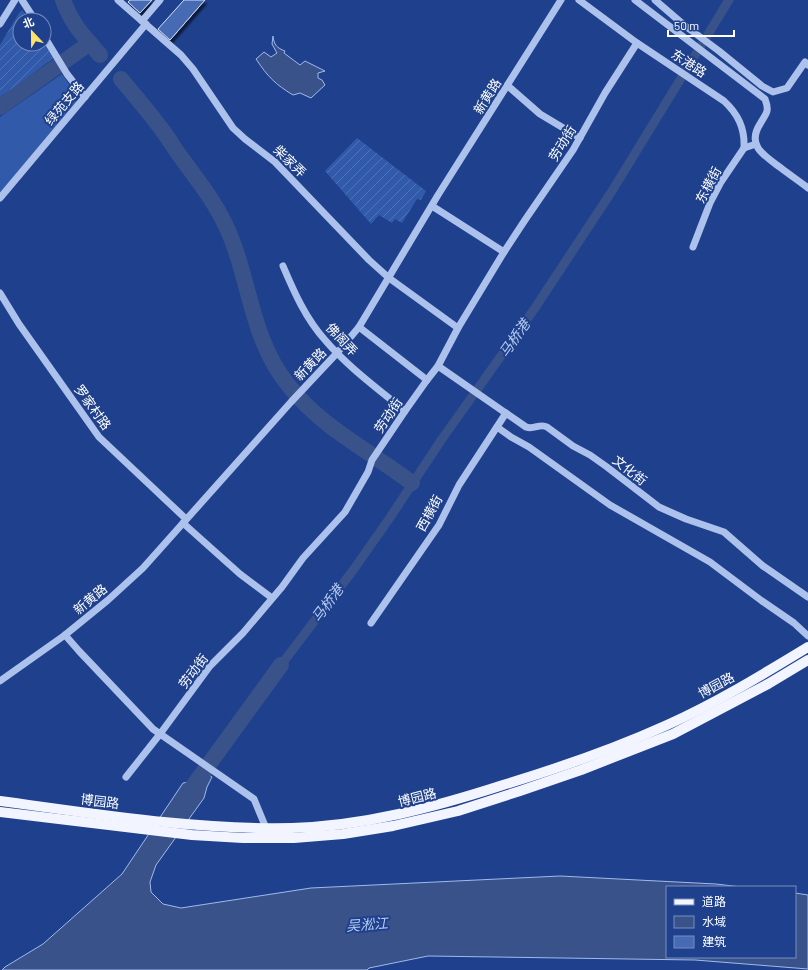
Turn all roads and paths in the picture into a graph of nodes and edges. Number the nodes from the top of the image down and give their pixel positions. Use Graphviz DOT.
graph roads {
  1 [pos="15,0"];
  2 [pos="22,0"];
  3 [pos="118,0"];
  4 [pos="160,0"];
  5 [pos="561,0"];
  6 [pos="579,0"];
  7 [pos="634,0"];
  8 [pos="655,0"];
  9 [pos="30,12"];
  10 [pos="144,22"];
  11 [pos="0,24"];
  12 [pos="637,43"];
  13 [pos="52,49"];
  14 [pos="807,61"];
  15 [pos="508,86"];
  16 [pos="85,97"];
  17 [pos="580,138"];
  18 [pos="756,144"];
  19 [pos="744,148"];
  20 [pos="808,188"];
  21 [pos="0,198"];
  22 [pos="432,206"];
  23 [pos="693,247"];
  24 [pos="504,252"];
  25 [pos="283,266"];
  26 [pos="389,278"];
  27 [pos="0,293"];
  28 [pos="358,327"];
  29 [pos="458,328"];
  30 [pos="337,353"];
  31 [pos="438,366"];
  32 [pos="427,380"];
  33 [pos="405,411"];
  34 [pos="506,413"];
  35 [pos="497,427"];
  36 [pos="185,521"];
  37 [pos="808,597"];
  38 [pos="272,598"];
  39 [pos="371,624"];
  40 [pos="65,635"];
  41 [pos="808,636"];
  42 [pos="808,647"];
  43 [pos="808,660"];
  44 [pos="0,681"];
  45 [pos="160,734"];
  46 [pos="126,777"];
  47 [pos="0,801"];
  48 [pos="0,812"];
  49 [pos="266,828"];
  1 -- 11 [label="street"];
  2 -- 9 [label="street"];
  3 -- 10 [label="street, 柴家弄"];
  4 -- 10 [label="street, 绿苑支路"];
  5 -- 15 [label="street, 新黄路"];
  6 -- 12 [label="street, 东港路"];
  7 -- 18 [label="street"];
  8 -- 14 [label="street"];
  10 -- 16 [label="street, 绿苑支路"];
  10 -- 26 [label="street, 柴家弄"];
  12 -- 17 [label="street, 劳动街"];
  12 -- 19 [label="street, 东港路"];
  13 -- 16 [label="street"];
  15 -- 17 [label="street"];
  15 -- 22 [label="street, 新黄路"];
  16 -- 21 [label="street, 绿苑支路"];
  17 -- 24 [label="street, 劳动街"];
  18 -- 19 [label="street"];
  18 -- 20 [label="street"];
  19 -- 23 [label="street, 东横街"];
  22 -- 24 [label="street"];
  22 -- 26 [label="street, 新黄路"];
  24 -- 29 [label="street, 劳动街"];
  25 -- 30 [label="street, 佛阁弄"];
  26 -- 28 [label="street, 新黄路"];
  26 -- 29 [label="street, 柴家弄"];
  27 -- 36 [label="street, 罗家村路"];
  28 -- 30 [label="street, 新黄路"];
  28 -- 32 [label="street"];
  29 -- 31 [label="street, 劳动街"];
  30 -- 33 [label="street, 佛阁弄"];
  30 -- 36 [label="street, 新黄路"];
  31 -- 32 [label="street, 劳动街"];
  31 -- 34 [label="street, 文化街"];
  32 -- 33 [label="street, 劳动街"];
  33 -- 38 [label="street, 劳动街"];
  34 -- 35 [label="street, 西横街"];
  34 -- 37 [label="street, 文化街"];
  35 -- 39 [label="street, 西横街"];
  35 -- 41 [label="street"];
  36 -- 38 [label="street, 罗家村路"];
  36 -- 40 [label="street, 新黄路"];
  38 -- 45 [label="street, 劳动街"];
  40 -- 44 [label="street, 新黄路"];
  40 -- 45 [label="street"];
  42 -- 49 [label="main road, 博园路"];
  43 -- 48 [label="main road, 博园路"];
  45 -- 46 [label="street, 劳动街"];
  45 -- 49 [label="street"];
  47 -- 49 [label="main road, 博园路"];
}
